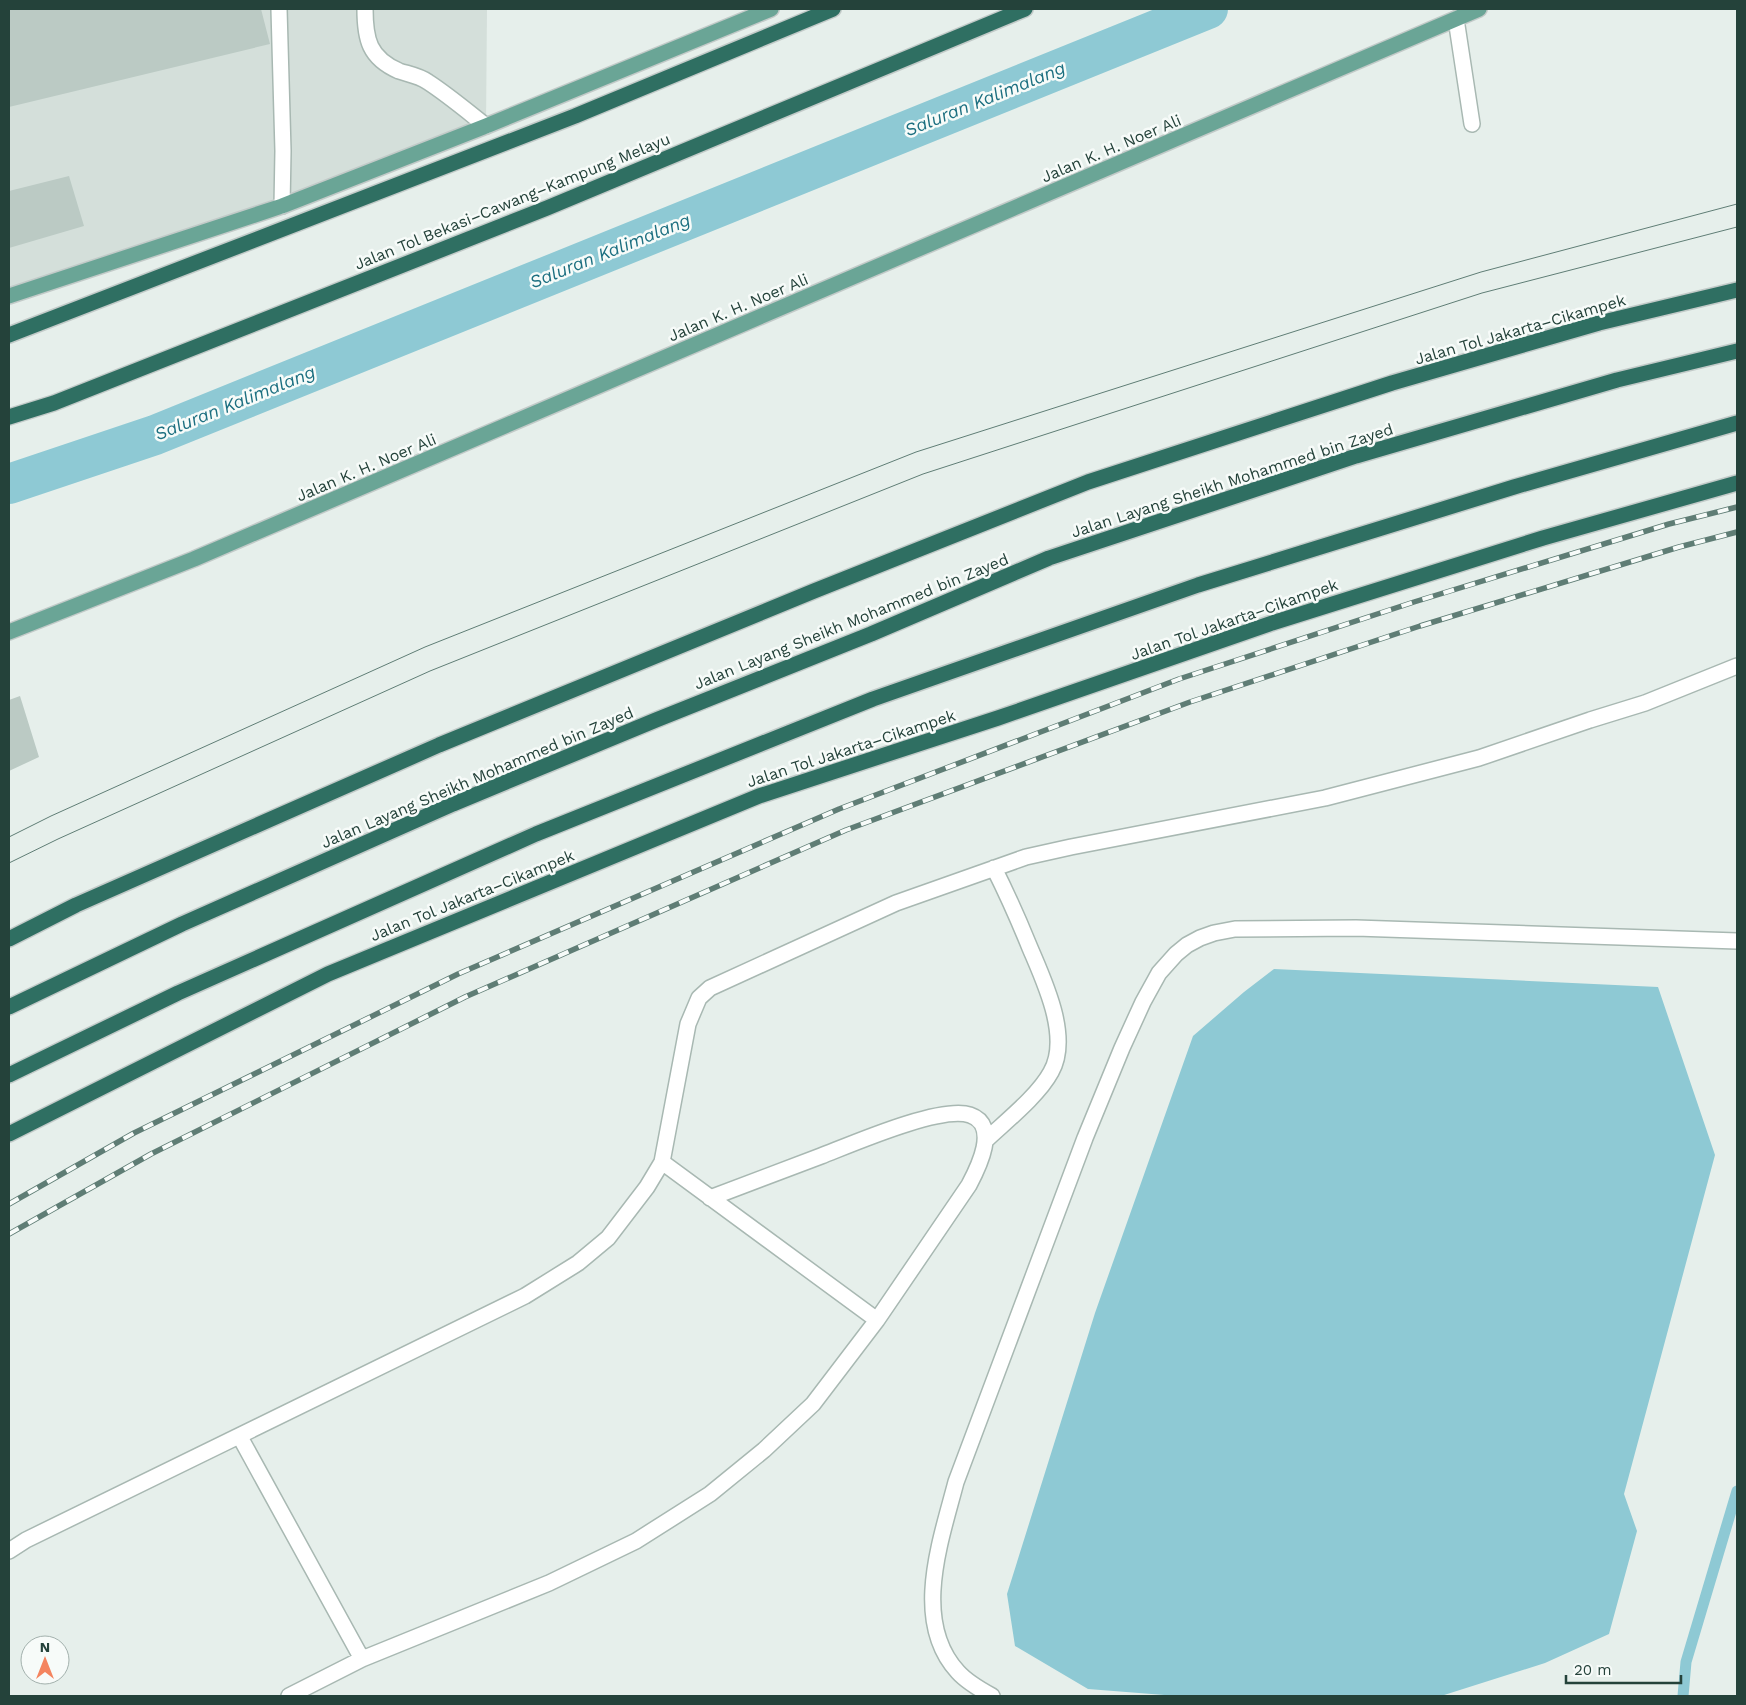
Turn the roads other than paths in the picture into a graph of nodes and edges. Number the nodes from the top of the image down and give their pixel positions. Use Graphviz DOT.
graph roads {
  1 [pos="279,9"];
  2 [pos="365,9"];
  3 [pos="770,9"];
  4 [pos="833,9"];
  5 [pos="1025,9"];
  6 [pos="1479,9"];
  7 [pos="1456,19"];
  8 [pos="1472,124"];
  9 [pos="486,126"];
  10 [pos="282,206"];
  11 [pos="1737,290"];
  12 [pos="9,296"];
  13 [pos="9,335"];
  14 [pos="1737,351"];
  15 [pos="9,417"];
  16 [pos="1737,423"];
  17 [pos="1737,483"];
  18 [pos="9,632"];
  19 [pos="1737,666"];
  20 [pos="994,868"];
  21 [pos="9,939"];
  22 [pos="1737,941"];
  23 [pos="9,1007"];
  24 [pos="9,1076"];
  25 [pos="9,1134"];
  26 [pos="985,1141"];
  27 [pos="662,1162"];
  28 [pos="710,1198"];
  29 [pos="877,1320"];
  30 [pos="240,1437"];
  31 [pos="9,1551"];
  32 [pos="362,1659"];
  33 [pos="289,1696"];
  34 [pos="992,1696"];
  1 -- 10 [label="street"];
  2 -- 9 [label="street"];
  3 -- 9 [label="main road"];
  4 -- 13 [label="highway"];
  5 -- 15 [label="highway, Jalan Tol Bekasi–Cawang–Kampung Melayu"];
  6 -- 7 [label="main road, Jalan K. H. Noer Ali"];
  7 -- 8 [label="street"];
  7 -- 18 [label="main road, Jalan K. H. Noer Ali"];
  9 -- 10 [label="main road"];
  10 -- 12 [label="main road"];
  11 -- 21 [label="highway, Jalan Tol Jakarta–Cikampek"];
  14 -- 23 [label="highway, Jalan Layang Sheikh Mohammed bin Zayed"];
  16 -- 24 [label="highway"];
  17 -- 25 [label="highway, Jalan Tol Jakarta–Cikampek"];
  19 -- 20 [label="street"];
  20 -- 26 [label="street"];
  20 -- 27 [label="street"];
  22 -- 34 [label="street"];
  26 -- 28 [label="street"];
  26 -- 29 [label="street"];
  27 -- 28 [label="street"];
  27 -- 30 [label="street"];
  28 -- 29 [label="street"];
  29 -- 32 [label="street"];
  30 -- 31 [label="street"];
  30 -- 32 [label="street"];
  32 -- 33 [label="street"];
}
